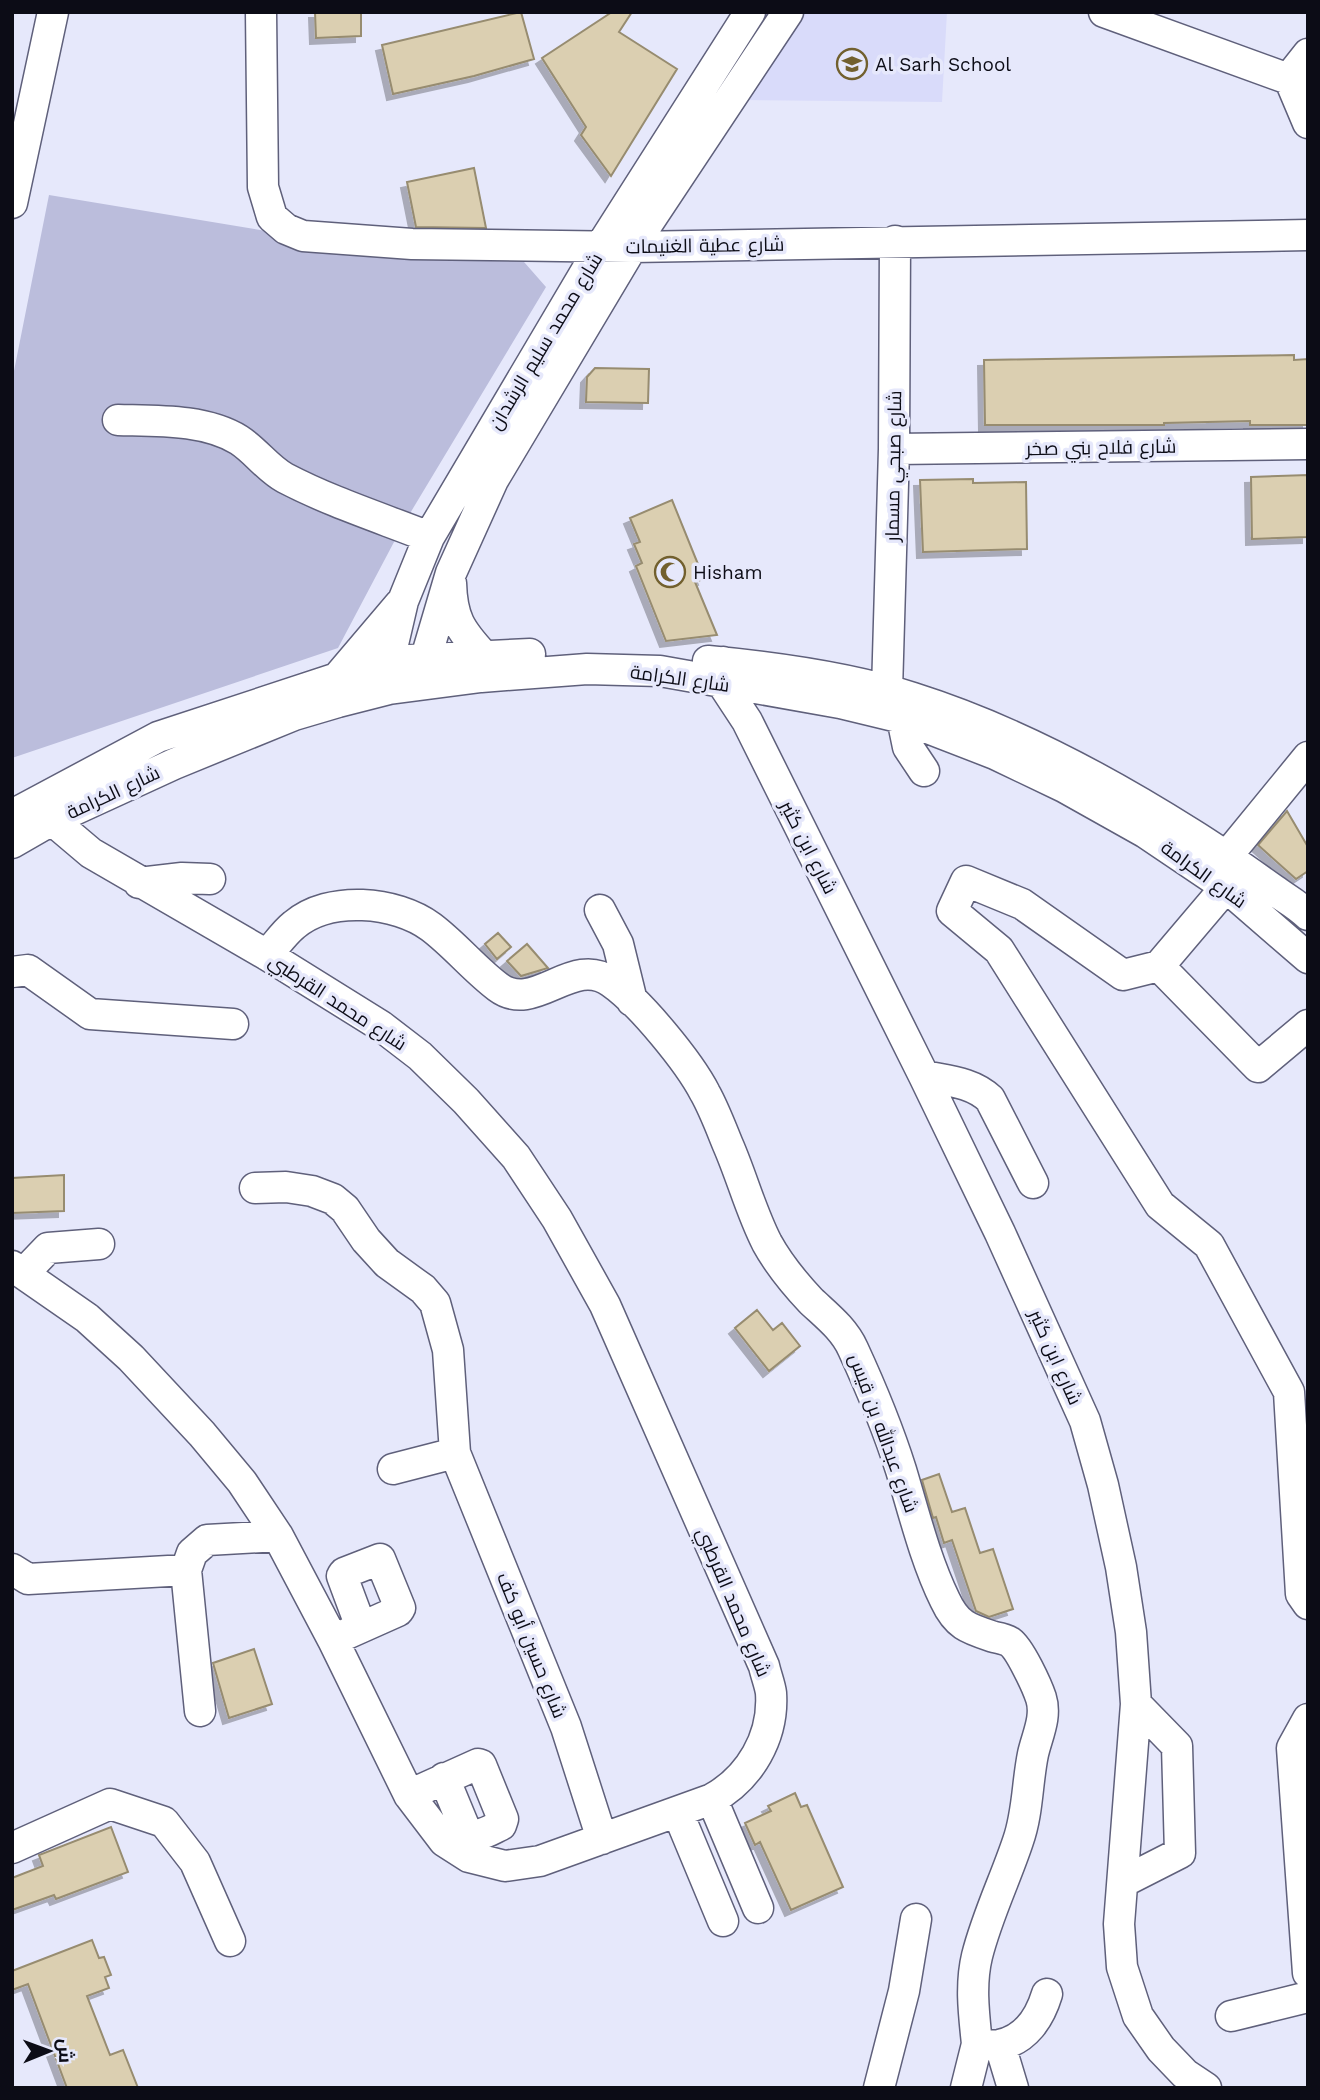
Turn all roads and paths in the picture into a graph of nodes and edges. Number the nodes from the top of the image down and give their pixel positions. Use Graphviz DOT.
graph roads {
  1 [pos="53,12"];
  2 [pos="261,12"];
  3 [pos="750,12"];
  4 [pos="788,12"];
  5 [pos="1104,12"];
  6 [pos="1308,54"];
  7 [pos="1298,82"];
  8 [pos="1308,123"];
  9 [pos="12,203"];
  10 [pos="1308,235"];
  11 [pos="895,241"];
  12 [pos="601,246"];
  13 [pos="632,247"];
  14 [pos="118,420"];
  15 [pos="1308,444"];
  16 [pos="894,449"];
  17 [pos="429,537"];
  18 [pos="451,573"];
  19 [pos="403,601"];
  20 [pos="483,655"];
  21 [pos="421,672"];
  22 [pos="722,672"];
  23 [pos="389,675"];
  24 [pos="338,677"];
  25 [pos="887,691"];
  26 [pos="902,718"];
  27 [pos="1308,757"];
  28 [pos="924,771"];
  29 [pos="12,815"];
  30 [pos="52,820"];
  31 [pos="12,843"];
  32 [pos="1227,856"];
  33 [pos="210,880"];
  34 [pos="139,883"];
  35 [pos="1226,887"];
  36 [pos="600,910"];
  37 [pos="1307,913"];
  38 [pos="267,955"];
  39 [pos="1308,958"];
  40 [pos="1159,966"];
  41 [pos="12,972"];
  42 [pos="632,1000"];
  43 [pos="233,1024"];
  44 [pos="1308,1025"];
  45 [pos="924,1076"];
  46 [pos="1032,1183"];
  47 [pos="255,1188"];
  48 [pos="99,1244"];
  49 [pos="18,1269"];
  50 [pos="455,1453"];
  51 [pos="393,1469"];
  52 [pos="278,1536"];
  53 [pos="12,1569"];
  54 [pos="186,1570"];
  55 [pos="1308,1604"];
  56 [pos="360,1628"];
  57 [pos="333,1640"];
  58 [pos="1136,1704"];
  59 [pos="200,1711"];
  60 [pos="1308,1718"];
  61 [pos="444,1778"];
  62 [pos="409,1795"];
  63 [pos="712,1799"];
  64 [pos="678,1813"];
  65 [pos="602,1839"];
  66 [pos="12,1848"];
  67 [pos="1123,1882"];
  68 [pos="758,1908"];
  69 [pos="916,1919"];
  70 [pos="723,1921"];
  71 [pos="230,1941"];
  72 [pos="1308,1973"];
  73 [pos="1047,1994"];
  74 [pos="1308,1997"];
  75 [pos="1231,2016"];
  76 [pos="988,2045"];
  77 [pos="879,2088"];
  78 [pos="966,2088"];
  79 [pos="1013,2088"];
  80 [pos="1206,2088"];
  1 -- 9 [label="street"];
  2 -- 12 [label="street, شارع عطية الغنيمات"];
  3 -- 12 [label="street, شارع محمد سليم الرشدان"];
  4 -- 13 [label="street, شارع محمد سليم الرشدان"];
  5 -- 7 [label="street"];
  6 -- 7 [label="street"];
  7 -- 8 [label="street"];
  10 -- 11 [label="street, شارع عطية الغنيمات"];
  11 -- 13 [label="street, شارع عطية الغنيمات"];
  11 -- 16 [label="street, شارع صبحي مسمار"];
  12 -- 13 [label="street, شارع عطية الغنيمات"];
  12 -- 17 [label="street, شارع محمد سليم الرشدان"];
  13 -- 18 [label="street, شارع محمد سليم الرشدان"];
  14 -- 17 [label="street"];
  15 -- 16 [label="street, شارع فلاح بني صخر"];
  16 -- 25 [label="street, شارع صبحي مسمار"];
  17 -- 19 [label="street, شارع محمد سليم الرشدان"];
  18 -- 20 [label="street"];
  18 -- 21 [label="street, شارع محمد سليم الرشدان"];
  19 -- 23 [label="street, شارع محمد سليم الرشدان"];
  19 -- 24 [label="street"];
  20 -- 21 [label="street, شارع الكرامة"];
  20 -- 22 [label="street, شارع الكرامة"];
  21 -- 22 [label="street, شارع الكرامة"];
  21 -- 23 [label="street, شارع الكرامة"];
  22 -- 25 [label="street, شارع الكرامة"];
  22 -- 26 [label="street, شارع الكرامة"];
  22 -- 45 [label="street, شارع ابن كثير"];
  23 -- 24 [label="street, شارع الكرامة"];
  23 -- 30 [label="street, شارع الكرامة"];
  24 -- 29 [label="street, شارع الكرامة"];
  25 -- 32 [label="street, شارع الكرامة"];
  26 -- 28 [label="street"];
  26 -- 35 [label="street, شارع الكرامة"];
  27 -- 32 [label="street"];
  30 -- 31 [label="street, شارع الكرامة"];
  30 -- 34 [label="street, شارع محمد القرطبي"];
  32 -- 37 [label="street, شارع الكرامة"];
  33 -- 34 [label="street"];
  34 -- 38 [label="street, شارع محمد القرطبي"];
  35 -- 39 [label="street, شارع الكرامة"];
  35 -- 40 [label="street"];
  36 -- 42 [label="street"];
  38 -- 42 [label="street, شارع عبدالله بن قيس"];
  38 -- 63 [label="street, شارع محمد القرطبي"];
  40 -- 44 [label="street"];
  40 -- 55 [label="street"];
  41 -- 43 [label="street"];
  42 -- 76 [label="street, شارع عبدالله بن قيس"];
  45 -- 46 [label="street"];
  45 -- 58 [label="street, شارع ابن كثير"];
  47 -- 50 [label="street, شارع حسين أبو كف"];
  48 -- 49 [label="street"];
  49 -- 52 [label="street, شارع محمد القرطبي"];
  50 -- 51 [label="street"];
  50 -- 65 [label="street, شارع حسين أبو كف"];
  52 -- 54 [label="street"];
  52 -- 57 [label="street, شارع محمد القرطبي"];
  53 -- 54 [label="street"];
  54 -- 59 [label="street"];
  56 -- 57 [label="street"];
  57 -- 62 [label="street, شارع محمد القرطبي"];
  58 -- 67 [label="street, شارع ابن كثير"];
  58 -- 67 [label="street"];
  60 -- 72 [label="street"];
  61 -- 62 [label="street"];
  62 -- 65 [label="street, شارع محمد القرطبي"];
  63 -- 64 [label="street, شارع محمد القرطبي"];
  63 -- 68 [label="street"];
  64 -- 65 [label="street, شارع محمد القرطبي"];
  64 -- 70 [label="street"];
  66 -- 71 [label="street"];
  67 -- 80 [label="street, شارع ابن كثير"];
  69 -- 77 [label="street"];
  73 -- 76 [label="street"];
  74 -- 75 [label="street"];
  76 -- 78 [label="street, شارع عبدالله بن قيس"];
  76 -- 79 [label="street"];
}
